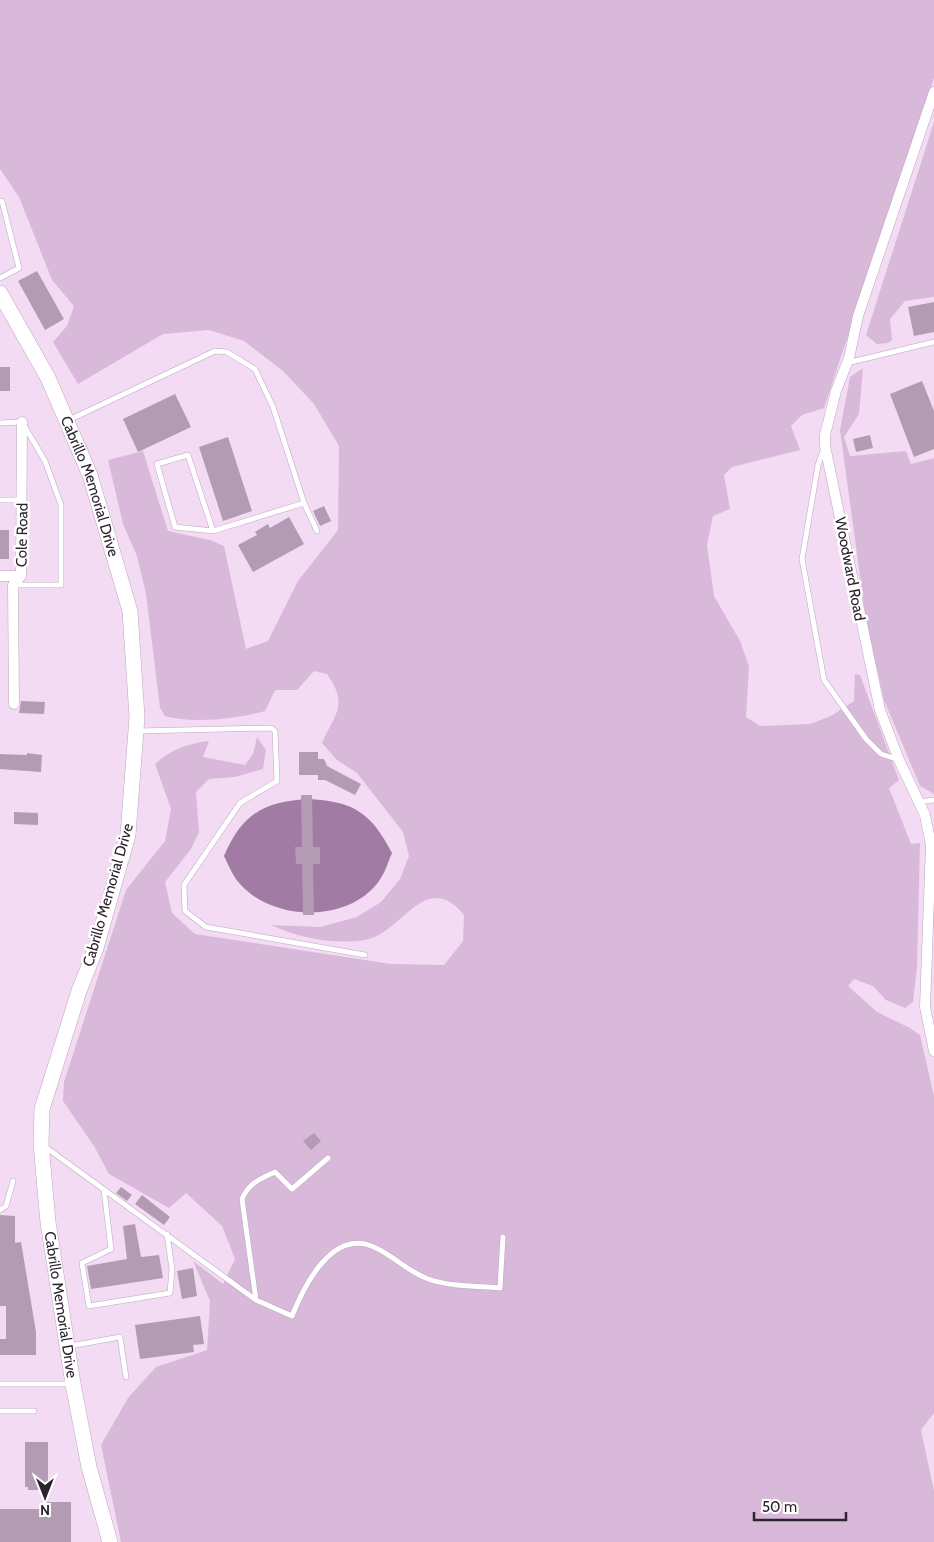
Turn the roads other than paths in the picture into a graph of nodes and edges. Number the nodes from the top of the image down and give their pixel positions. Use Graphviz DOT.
graph roads {
  1 [pos="934,92"];
  2 [pos="2,201"];
  3 [pos="0,278"];
  4 [pos="0,293"];
  5 [pos="934,342"];
  6 [pos="847,363"];
  7 [pos="22,422"];
  8 [pos="66,422"];
  9 [pos="0,423"];
  10 [pos="825,446"];
  11 [pos="0,500"];
  12 [pos="22,500"];
  13 [pos="304,503"];
  14 [pos="214,531"];
  15 [pos="317,531"];
  16 [pos="0,576"];
  17 [pos="21,576"];
  18 [pos="13,585"];
  19 [pos="14,704"];
  20 [pos="136,731"];
  21 [pos="899,760"];
  22 [pos="934,800"];
  23 [pos="919,802"];
  24 [pos="932,845"];
  25 [pos="365,955"];
  26 [pos="934,1051"];
  27 [pos="41,1144"];
  28 [pos="328,1158"];
  29 [pos="13,1181"];
  30 [pos="104,1190"];
  31 [pos="0,1210"];
  32 [pos="167,1234"];
  33 [pos="503,1237"];
  34 [pos="256,1300"];
  35 [pos="67,1346"];
  36 [pos="126,1377"];
  37 [pos="0,1384"];
  38 [pos="73,1384"];
  39 [pos="0,1411"];
  40 [pos="34,1411"];
  41 [pos="110,1542"];
  1 -- 6 [label="street, Woodward Road"];
  2 -- 3 [label="lane"];
  4 -- 8 [label="main road, Cabrillo Memorial Drive"];
  5 -- 6 [label="lane"];
  6 -- 10 [label="street, Woodward Road"];
  7 -- 9 [label="lane"];
  7 -- 12 [label="street, Cole Road"];
  7 -- 18 [label="lane"];
  8 -- 13 [label="lane"];
  8 -- 20 [label="main road, Cabrillo Memorial Drive"];
  10 -- 21 [label="street, Woodward Road"];
  10 -- 21 [label="lane"];
  11 -- 12 [label="lane"];
  12 -- 17 [label="street, Cole Road"];
  13 -- 14 [label="lane"];
  13 -- 15 [label="lane"];
  14 -- 14 [label="lane"];
  16 -- 17 [label="street"];
  17 -- 18 [label="street, Cole Road"];
  18 -- 19 [label="street, Cole Road"];
  20 -- 25 [label="lane"];
  20 -- 27 [label="main road, Cabrillo Memorial Drive"];
  21 -- 23 [label="street, Woodward Road"];
  22 -- 23 [label="lane"];
  23 -- 24 [label="street, Woodward Road"];
  24 -- 26 [label="street, Woodward Road"];
  27 -- 30 [label="lane"];
  27 -- 35 [label="main road, Cabrillo Memorial Drive"];
  28 -- 34 [label="lane"];
  29 -- 31 [label="lane"];
  30 -- 32 [label="lane"];
  30 -- 32 [label="lane"];
  32 -- 34 [label="lane"];
  33 -- 34 [label="lane"];
  35 -- 36 [label="lane"];
  35 -- 38 [label="main road, Cabrillo Memorial Drive"];
  37 -- 38 [label="lane"];
  38 -- 41 [label="main road, Cabrillo Memorial Drive"];
  39 -- 40 [label="lane"];
}
